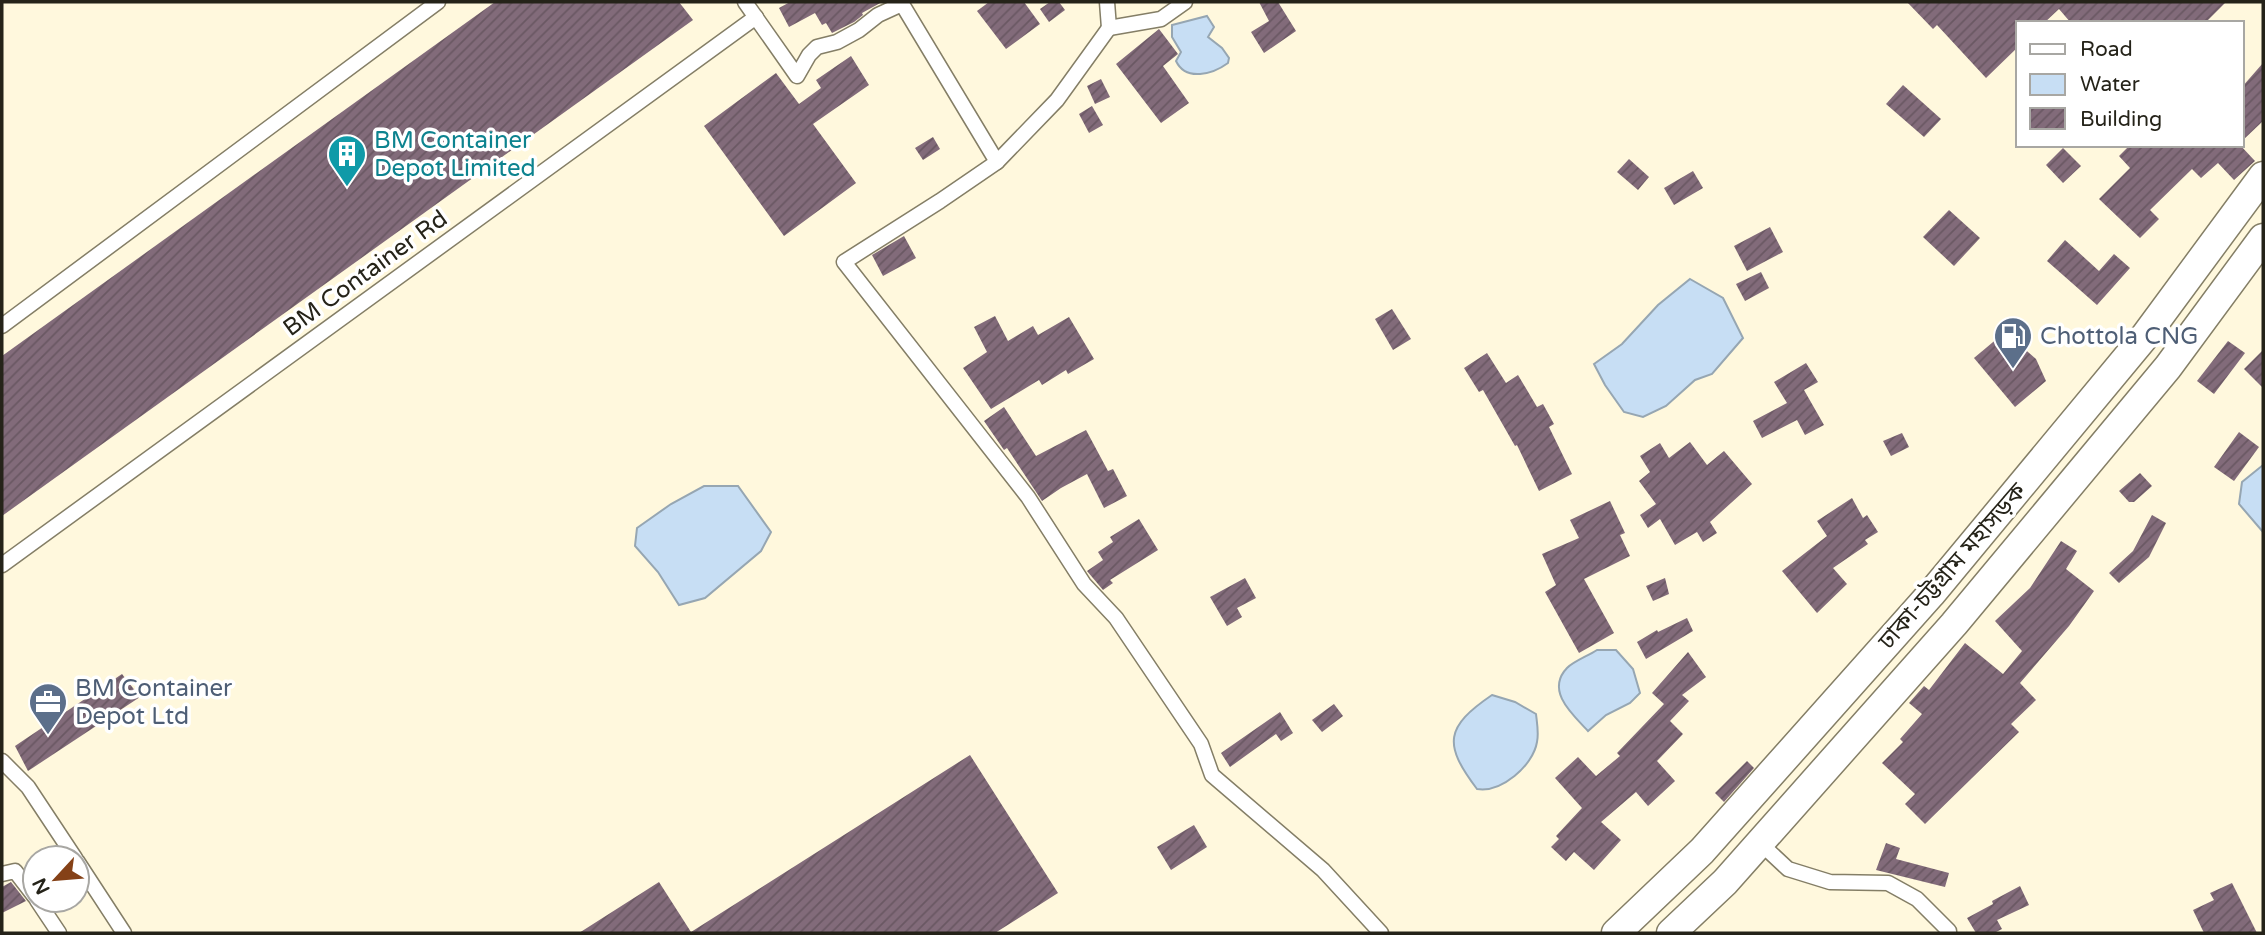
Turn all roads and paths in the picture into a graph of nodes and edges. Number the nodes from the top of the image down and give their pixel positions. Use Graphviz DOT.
graph roads {
  1 [pos="438,2"];
  2 [pos="745,2"];
  3 [pos="1107,2"];
  4 [pos="1185,2"];
  5 [pos="756,17"];
  6 [pos="1109,28"];
  7 [pos="996,162"];
  8 [pos="2263,176"];
  9 [pos="2263,238"];
  10 [pos="2,326"];
  11 [pos="2,565"];
  12 [pos="2,761"];
  13 [pos="1759,842"];
  14 [pos="66,844"];
  15 [pos="2,874"];
  16 [pos="21,879"];
  17 [pos="91,882"];
  18 [pos="47,914"];
  19 [pos="59,933"];
  20 [pos="124,933"];
  21 [pos="1381,933"];
  22 [pos="1616,933"];
  23 [pos="1671,933"];
  24 [pos="1949,933"];
  1 -- 10 [label="street"];
  2 -- 5 [label="street"];
  3 -- 6 [label="street"];
  4 -- 6 [label="street"];
  5 -- 7 [label="street"];
  5 -- 11 [label="street, BM Container Rd"];
  6 -- 7 [label="street"];
  7 -- 21 [label="street"];
  8 -- 22 [label="highway, ঢাকা-চট্টগ্রাম মহাসড়ক"];
  9 -- 13 [label="highway, ঢাকা-চট্টগ্রাম মহাসড়ক"];
  12 -- 14 [label="street"];
  13 -- 23 [label="highway, ঢাকা-চট্টগ্রাম মহাসড়ক"];
  13 -- 24 [label="street"];
  15 -- 16 [label="street"];
  17 -- 20 [label="street"];
  18 -- 19 [label="street"];
}
